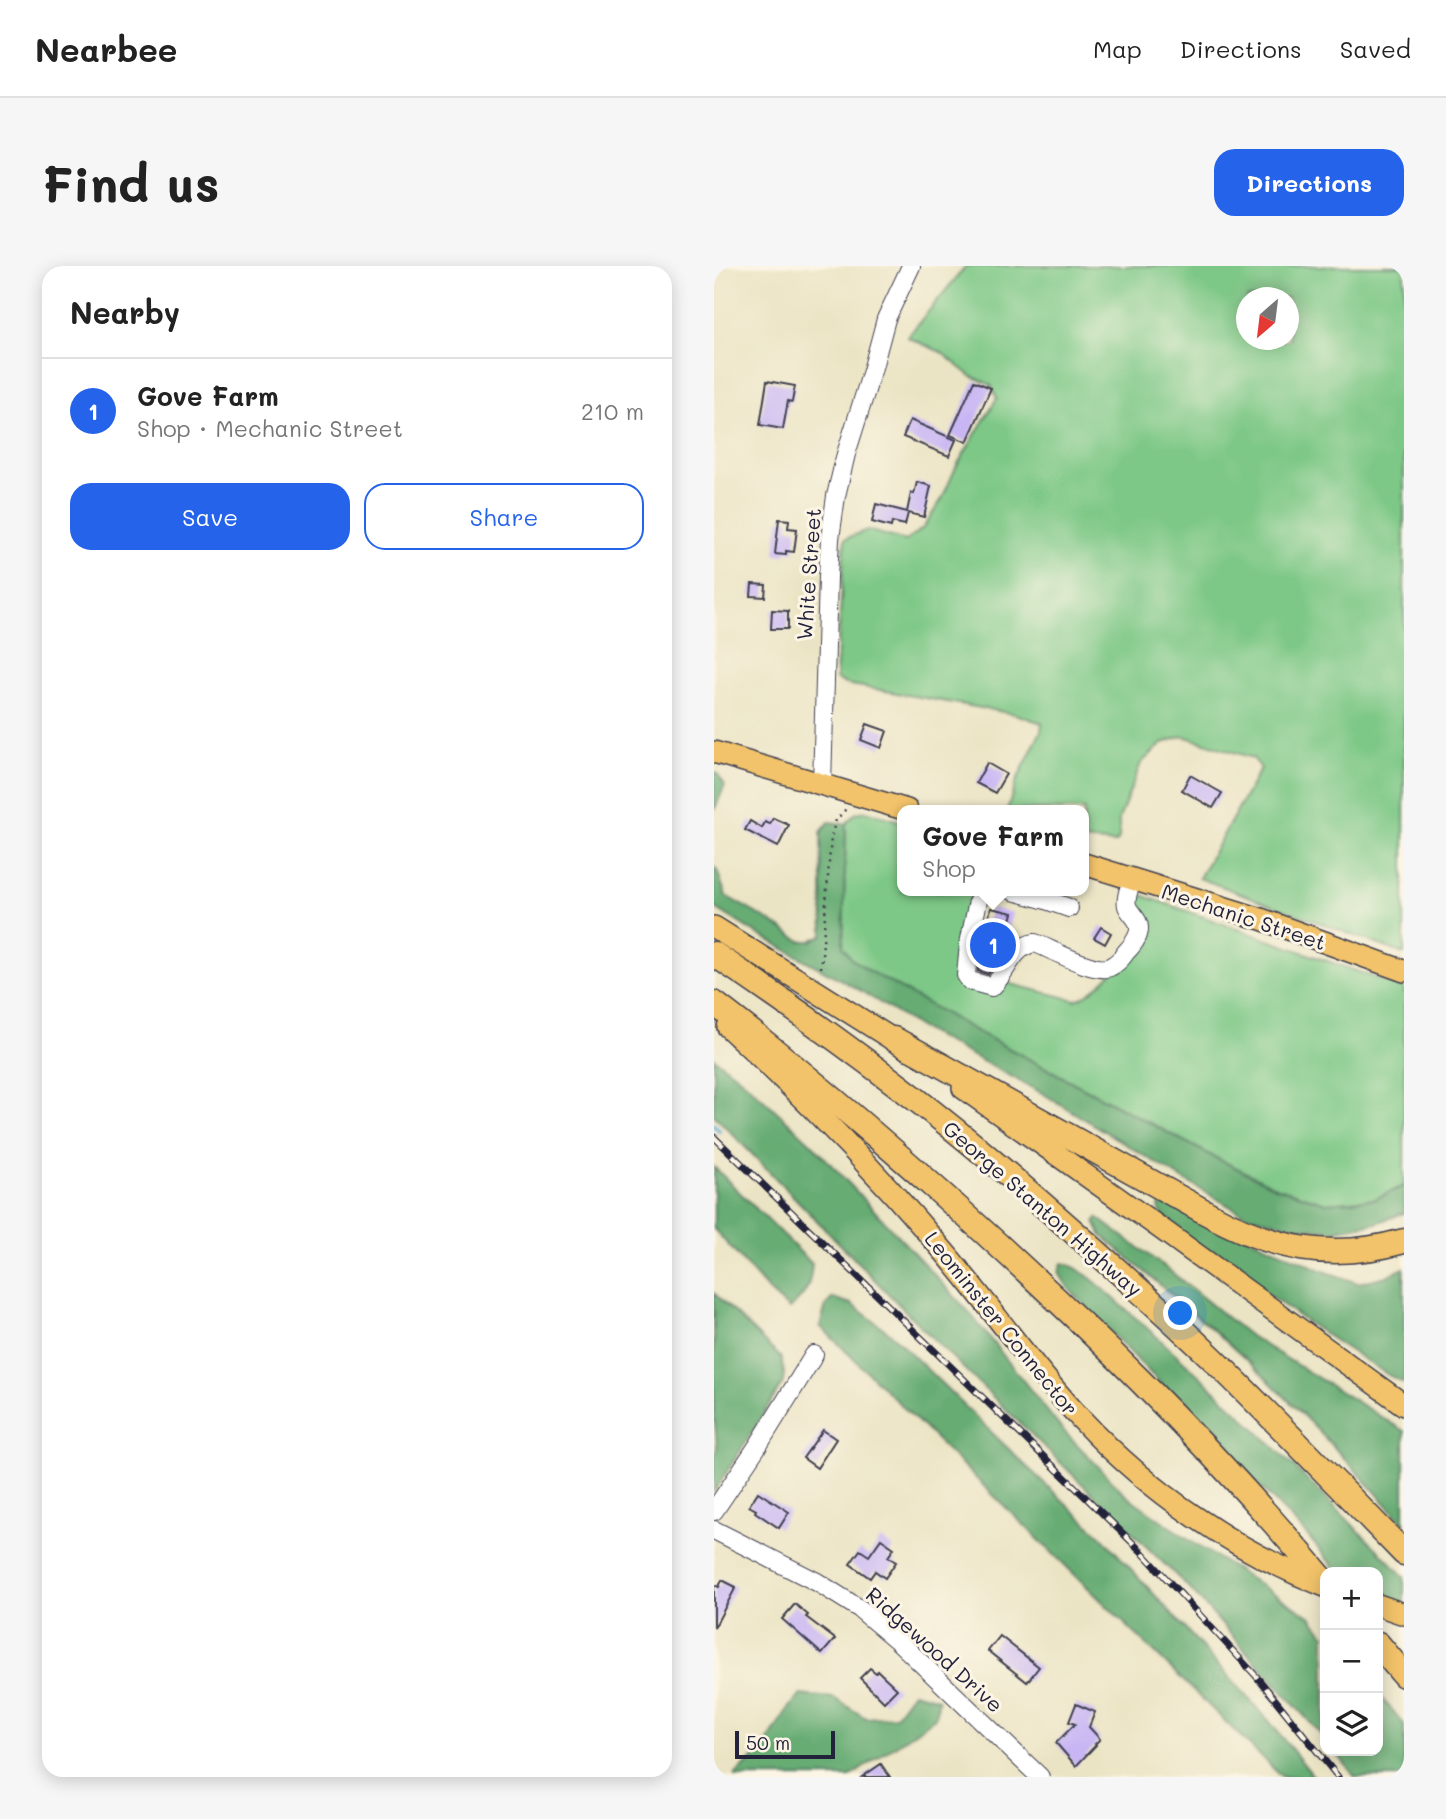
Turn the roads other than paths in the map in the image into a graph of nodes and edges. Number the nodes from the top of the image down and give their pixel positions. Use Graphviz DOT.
graph roads {
  1 [pos="911,266"];
  2 [pos="714,752"];
  3 [pos="822,784"];
  4 [pos="897,807"];
  5 [pos="1089,866"];
  6 [pos="1132,879"];
  7 [pos="979,896"];
  8 [pos="1046,896"];
  9 [pos="1069,908"];
  10 [pos="714,928"];
  11 [pos="714,954"];
  12 [pos="1404,971"];
  13 [pos="714,1003"];
  14 [pos="714,1013"];
  15 [pos="894,1039"];
  16 [pos="1404,1241"];
  17 [pos="814,1355"];
  18 [pos="1404,1405"];
  19 [pos="714,1511"];
  20 [pos="714,1530"];
  21 [pos="1404,1553"];
  22 [pos="1320,1577"];
  23 [pos="1320,1582"];
  24 [pos="1383,1607"];
  25 [pos="1404,1614"];
  26 [pos="1040,1777"];
  1 -- 3 [label="street, White Street"];
  2 -- 3 [label="main road"];
  3 -- 4 [label="main road"];
  5 -- 6 [label="main road, Mechanic Street"];
  6 -- 7 [label="street"];
  6 -- 12 [label="main road, Mechanic Street"];
  8 -- 9 [label="street"];
  10 -- 15 [label="main road"];
  11 -- 21 [label="highway, George Stanton Highway"];
  13 -- 22 [label="highway"];
  14 -- 23 [label="main road, Leominster Connector"];
  15 -- 16 [label="highway"];
  15 -- 18 [label="main road"];
  17 -- 19 [label="street"];
  20 -- 26 [label="street, Ridgewood Drive"];
  24 -- 25 [label="main road"];
}
